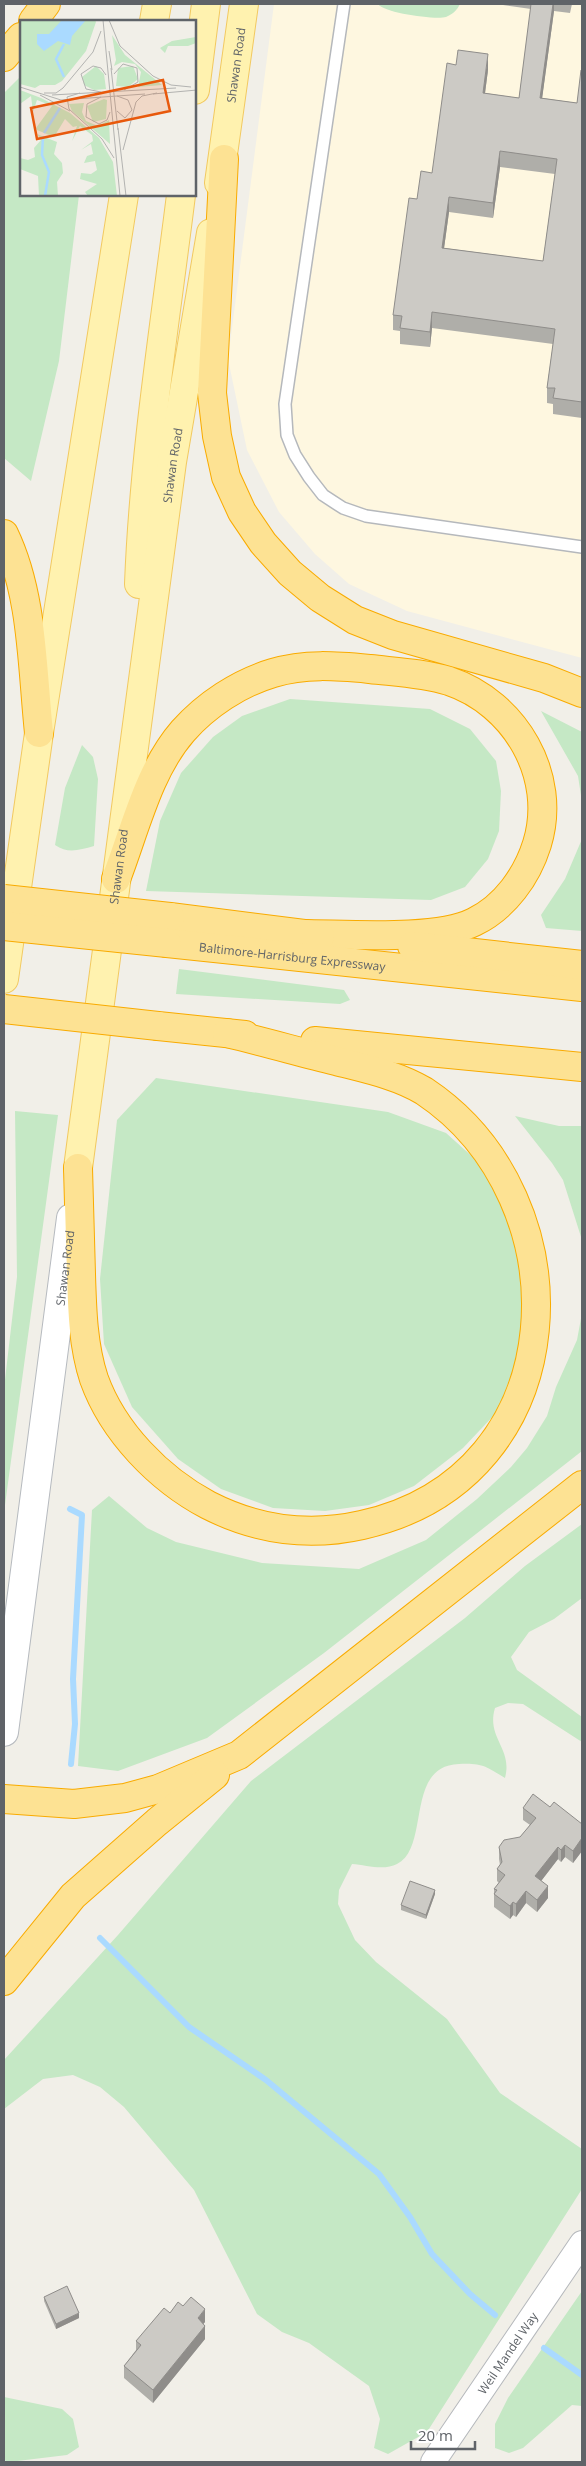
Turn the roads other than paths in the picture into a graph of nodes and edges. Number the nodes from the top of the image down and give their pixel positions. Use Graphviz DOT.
graph roads {
  1 [pos="46,4"];
  2 [pos="157,4"];
  3 [pos="206,4"];
  4 [pos="244,4"];
  5 [pos="344,4"];
  6 [pos="34,20"];
  7 [pos="154,20"];
  8 [pos="20,38"];
  9 [pos="4,57"];
  10 [pos="196,82"];
  11 [pos="224,159"];
  12 [pos="124,196"];
  13 [pos="181,196"];
  14 [pos="4,534"];
  15 [pos="582,547"];
  16 [pos="582,693"];
  17 [pos="39,733"];
  18 [pos="134,745"];
  19 [pos="116,879"];
  20 [pos="4,899"];
  21 [pos="4,926"];
  22 [pos="168,930"];
  23 [pos="302,934"];
  24 [pos="582,965"];
  25 [pos="4,979"];
  26 [pos="582,987"];
  27 [pos="4,1009"];
  28 [pos="227,1033"];
  29 [pos="582,1068"];
  30 [pos="78,1168"];
  31 [pos="582,1485"];
  32 [pos="4,1732"];
  33 [pos="239,1755"];
  34 [pos="4,1799"];
  35 [pos="4,1981"];
  36 [pos="582,2243"];
  37 [pos="442,2459"];
  1 -- 6 [label="highway"];
  2 -- 7 [label="main road"];
  3 -- 10 [label="main road"];
  4 -- 11 [label="main road, Shawan Road"];
  5 -- 15 [label="lane"];
  8 -- 9 [label="highway"];
  11 -- 16 [label="highway"];
  11 -- 18 [label="main road, Shawan Road"];
  12 -- 17 [label="main road"];
  13 -- 18 [label="main road"];
  14 -- 17 [label="highway"];
  17 -- 25 [label="main road"];
  18 -- 19 [label="main road, Shawan Road"];
  19 -- 23 [label="highway"];
  19 -- 30 [label="main road, Shawan Road"];
  20 -- 22 [label="highway, bridge"];
  21 -- 22 [label="highway, Baltimore-Harrisburg Expressway, bridge"];
  22 -- 23 [label="highway"];
  22 -- 26 [label="highway, Baltimore-Harrisburg Expressway"];
  23 -- 24 [label="highway"];
  27 -- 28 [label="highway, bridge"];
  28 -- 29 [label="highway"];
  28 -- 30 [label="highway"];
  30 -- 32 [label="main road, Shawan Road"];
  31 -- 33 [label="highway"];
  33 -- 34 [label="highway"];
  33 -- 35 [label="highway"];
  36 -- 37 [label="street, Weil Mandel Way"];
}
